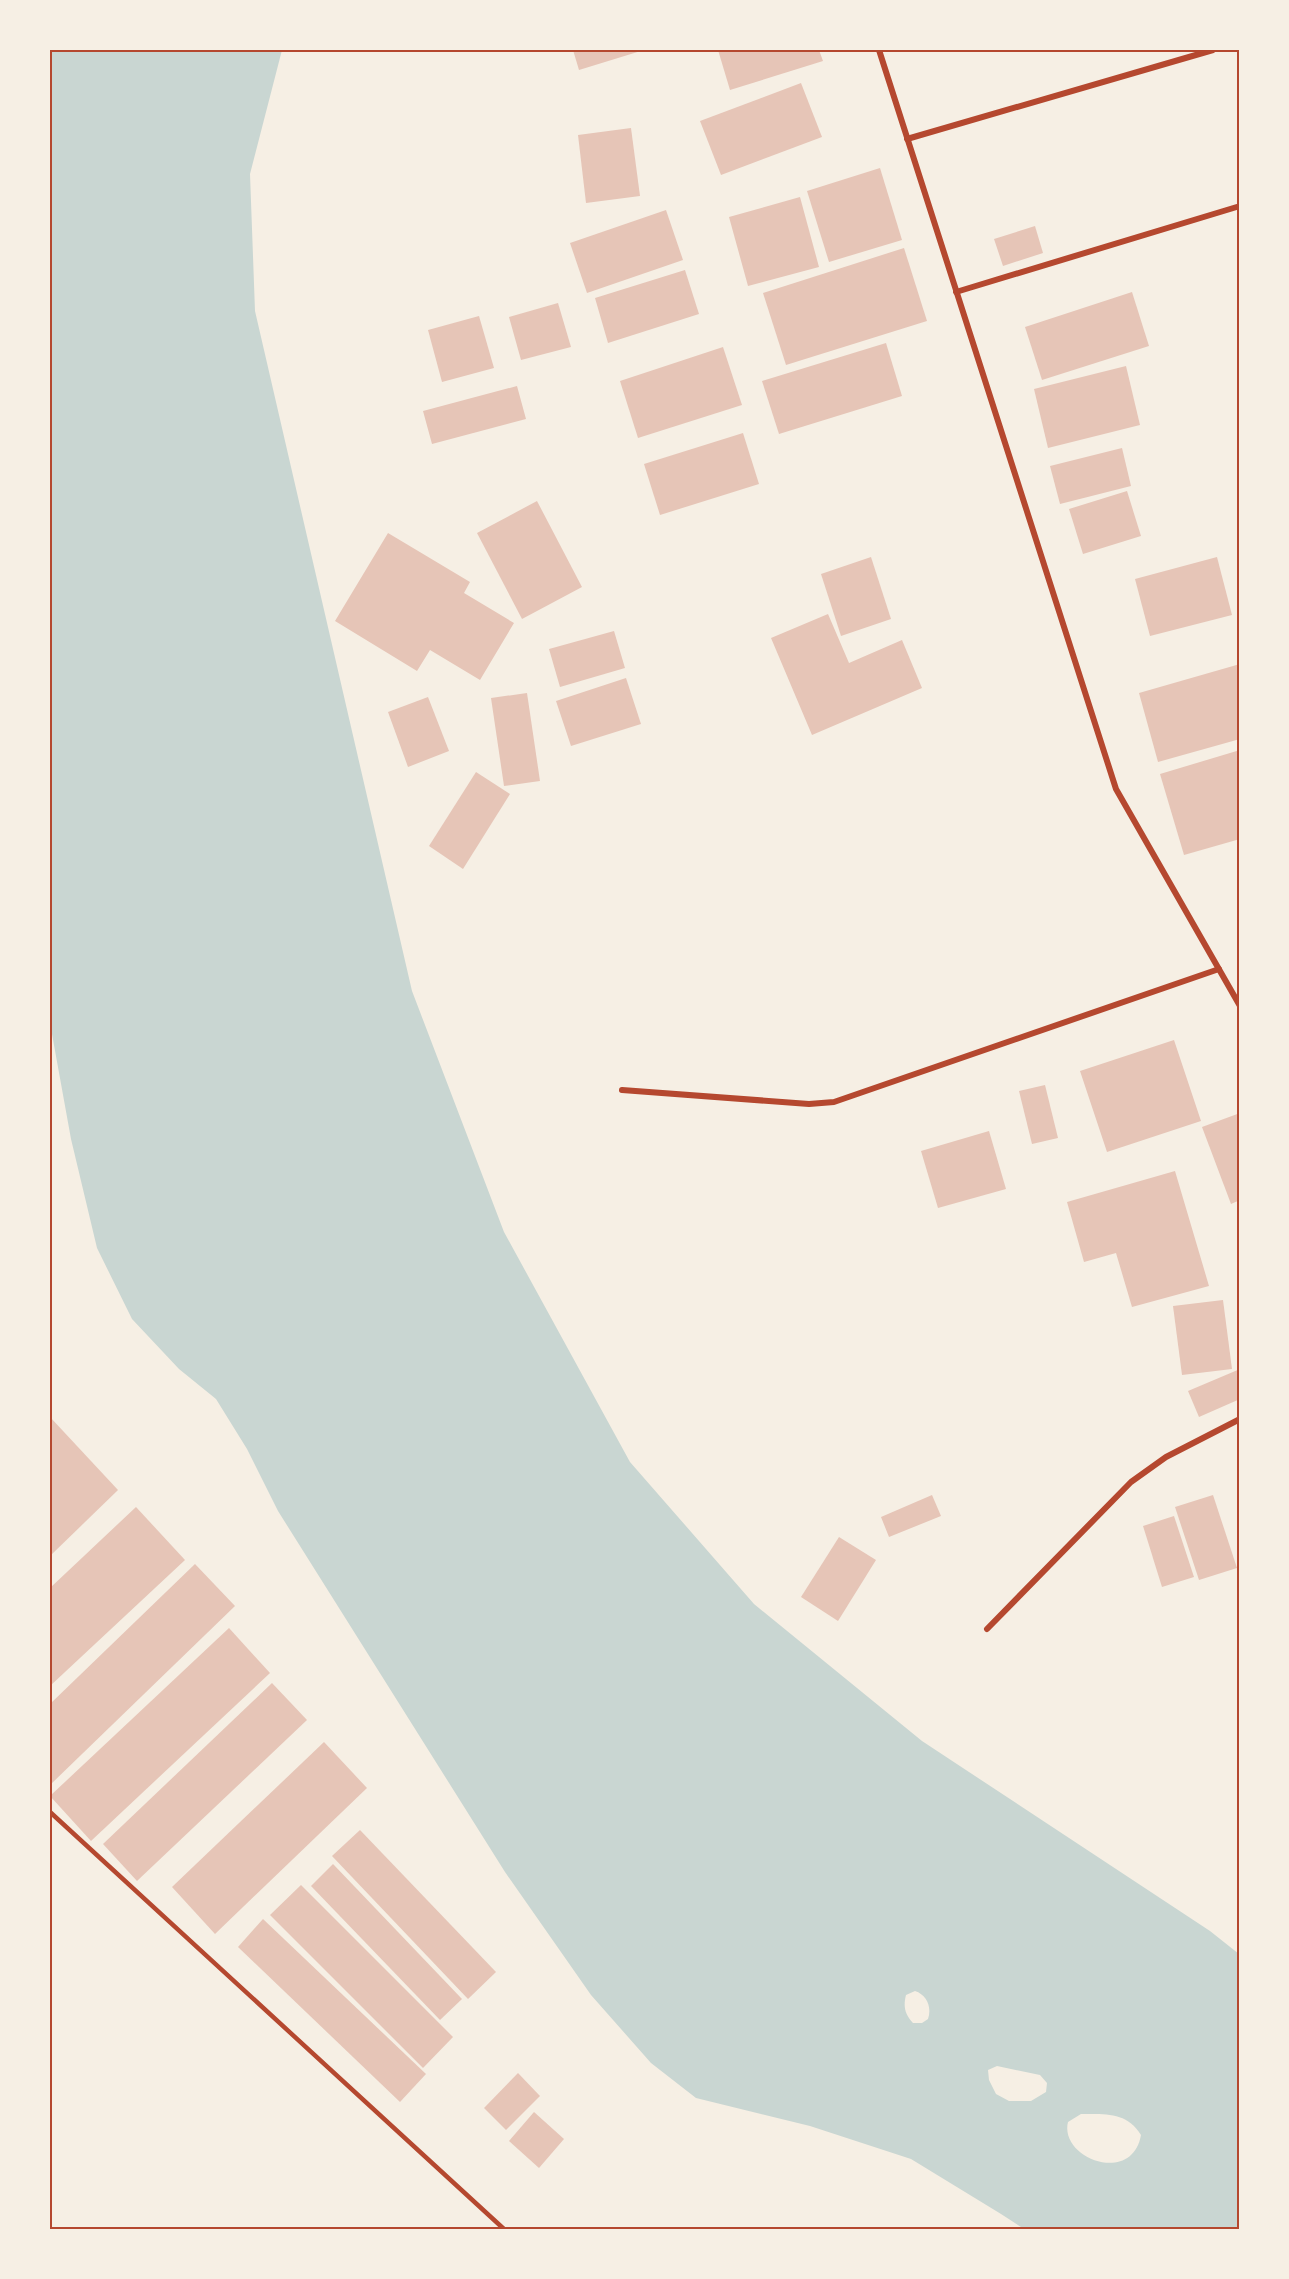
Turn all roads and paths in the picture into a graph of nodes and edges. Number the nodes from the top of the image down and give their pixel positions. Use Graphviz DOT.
graph roads {
  1 [pos="879,50"];
  2 [pos="1213,50"];
  3 [pos="907,139"];
  4 [pos="1239,206"];
  5 [pos="956,292"];
  6 [pos="1219,969"];
  7 [pos="1239,1004"];
  8 [pos="622,1090"];
  9 [pos="1239,1419"];
  10 [pos="987,1629"];
  11 [pos="50,1812"];
  12 [pos="505,2229"];
  1 -- 3 [label="street"];
  2 -- 3 [label="street"];
  3 -- 5 [label="street"];
  4 -- 5 [label="street"];
  5 -- 6 [label="street"];
  6 -- 7 [label="street"];
  6 -- 8 [label="street"];
  9 -- 10 [label="street"];
  11 -- 12 [label="lane"];
}
